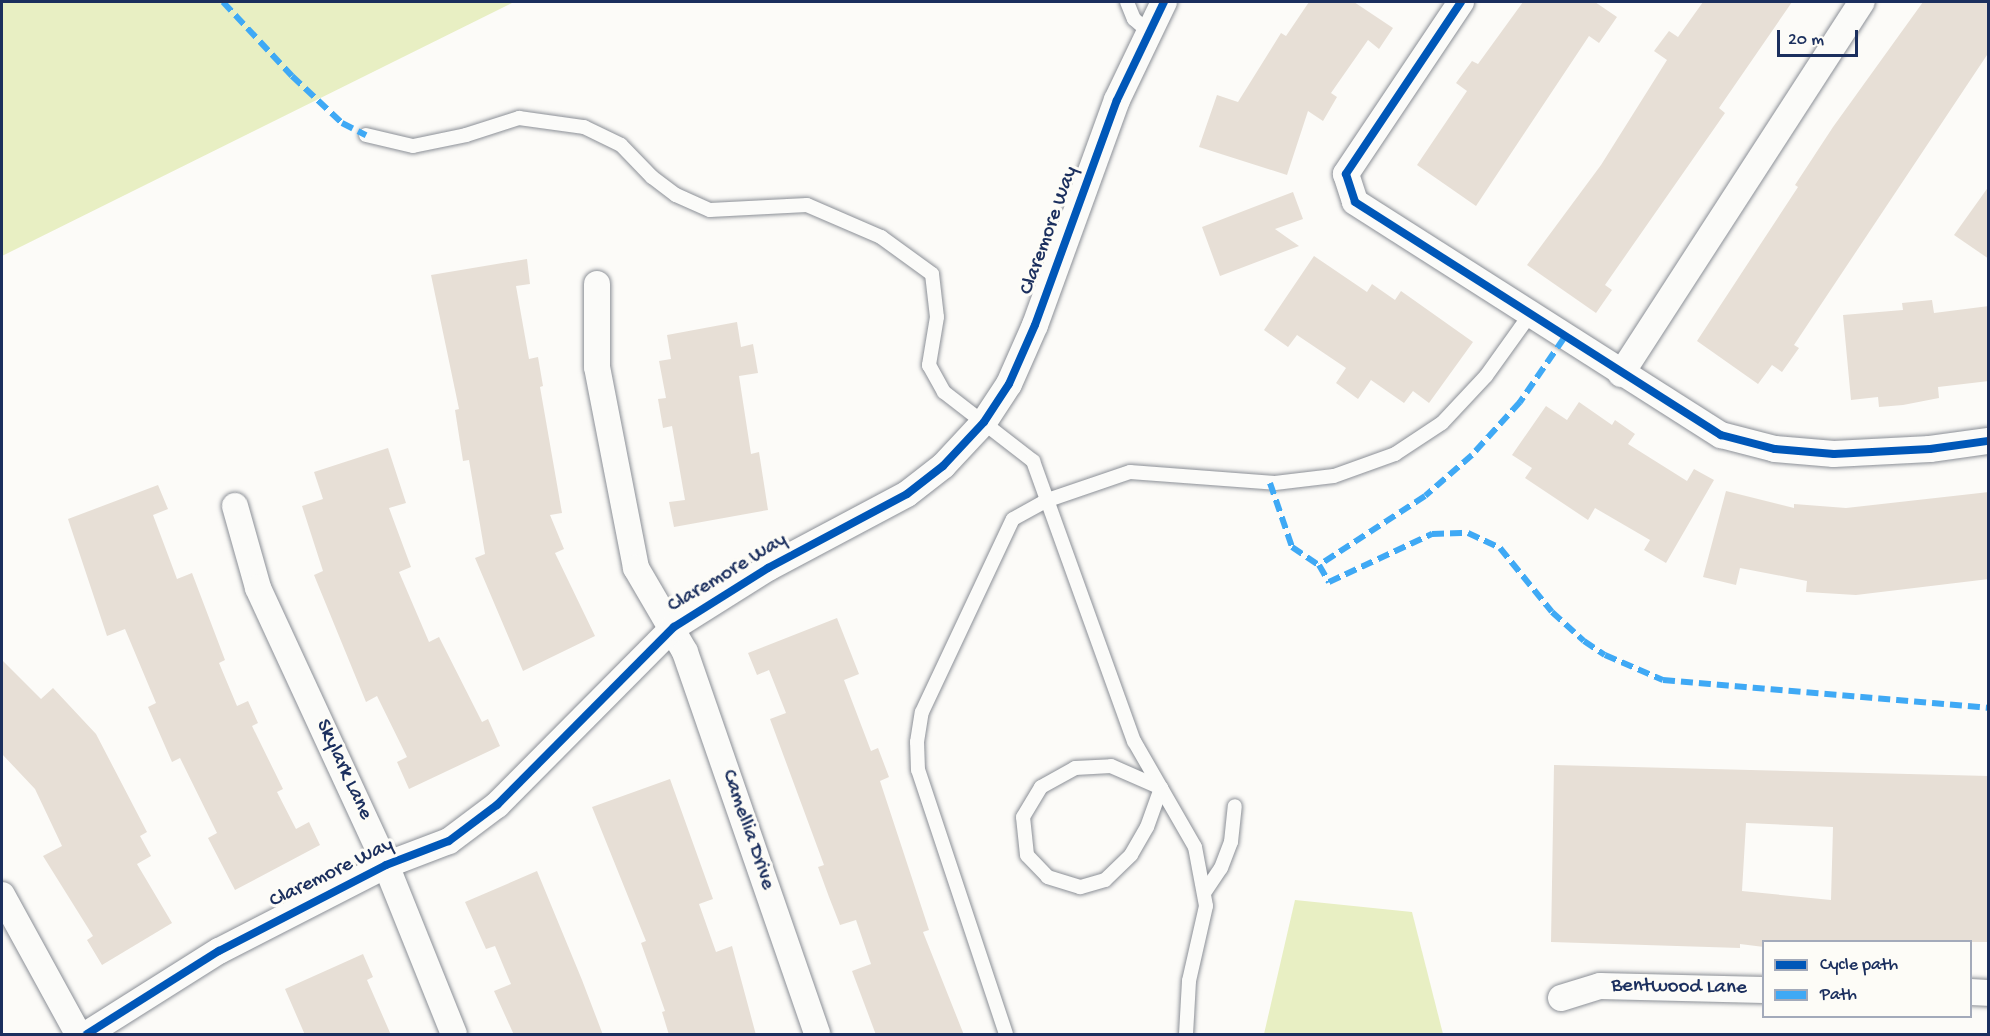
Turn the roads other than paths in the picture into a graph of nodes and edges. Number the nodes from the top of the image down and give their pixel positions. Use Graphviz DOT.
graph roads {
  1 [pos="1127,2"];
  2 [pos="1164,2"];
  3 [pos="1862,2"];
  4 [pos="1456,4"];
  5 [pos="1148,31"];
  6 [pos="366,135"];
  7 [pos="597,284"];
  8 [pos="1529,316"];
  9 [pos="1621,374"];
  10 [pos="984,422"];
  11 [pos="1989,441"];
  12 [pos="1045,501"];
  13 [pos="235,506"];
  14 [pos="674,627"];
  15 [pos="1161,788"];
  16 [pos="1236,806"];
  17 [pos="386,865"];
  18 [pos="1204,893"];
  19 [pos="2,895"];
  20 [pos="1762,990"];
  21 [pos="1972,992"];
  22 [pos="1989,993"];
  23 [pos="1561,998"];
  24 [pos="78,1035"];
  25 [pos="87,1035"];
  26 [pos="454,1035"];
  27 [pos="817,1035"];
  28 [pos="1006,1035"];
  29 [pos="1186,1035"];
  1 -- 5 [label="lane"];
  2 -- 5 [label="street, Claremore Way"];
  3 -- 9 [label="street"];
  4 -- 8 [label="street"];
  5 -- 10 [label="street, Claremore Way"];
  6 -- 10 [label="lane"];
  7 -- 14 [label="street, Camellia Drive"];
  8 -- 9 [label="street"];
  8 -- 12 [label="lane"];
  9 -- 11 [label="street"];
  10 -- 12 [label="lane"];
  10 -- 14 [label="street, Claremore Way"];
  12 -- 15 [label="lane"];
  12 -- 28 [label="lane"];
  13 -- 17 [label="street, Skylark Lane"];
  14 -- 17 [label="street, Claremore Way"];
  14 -- 27 [label="street, Camellia Drive"];
  15 -- 15 [label="lane"];
  15 -- 18 [label="lane"];
  16 -- 18 [label="lane"];
  17 -- 25 [label="street, Claremore Way"];
  17 -- 26 [label="street, Skylark Lane"];
  18 -- 29 [label="lane"];
  19 -- 24 [label="street"];
  20 -- 23 [label="street, Bentwood Lane"];
  21 -- 22 [label="street"];
}
